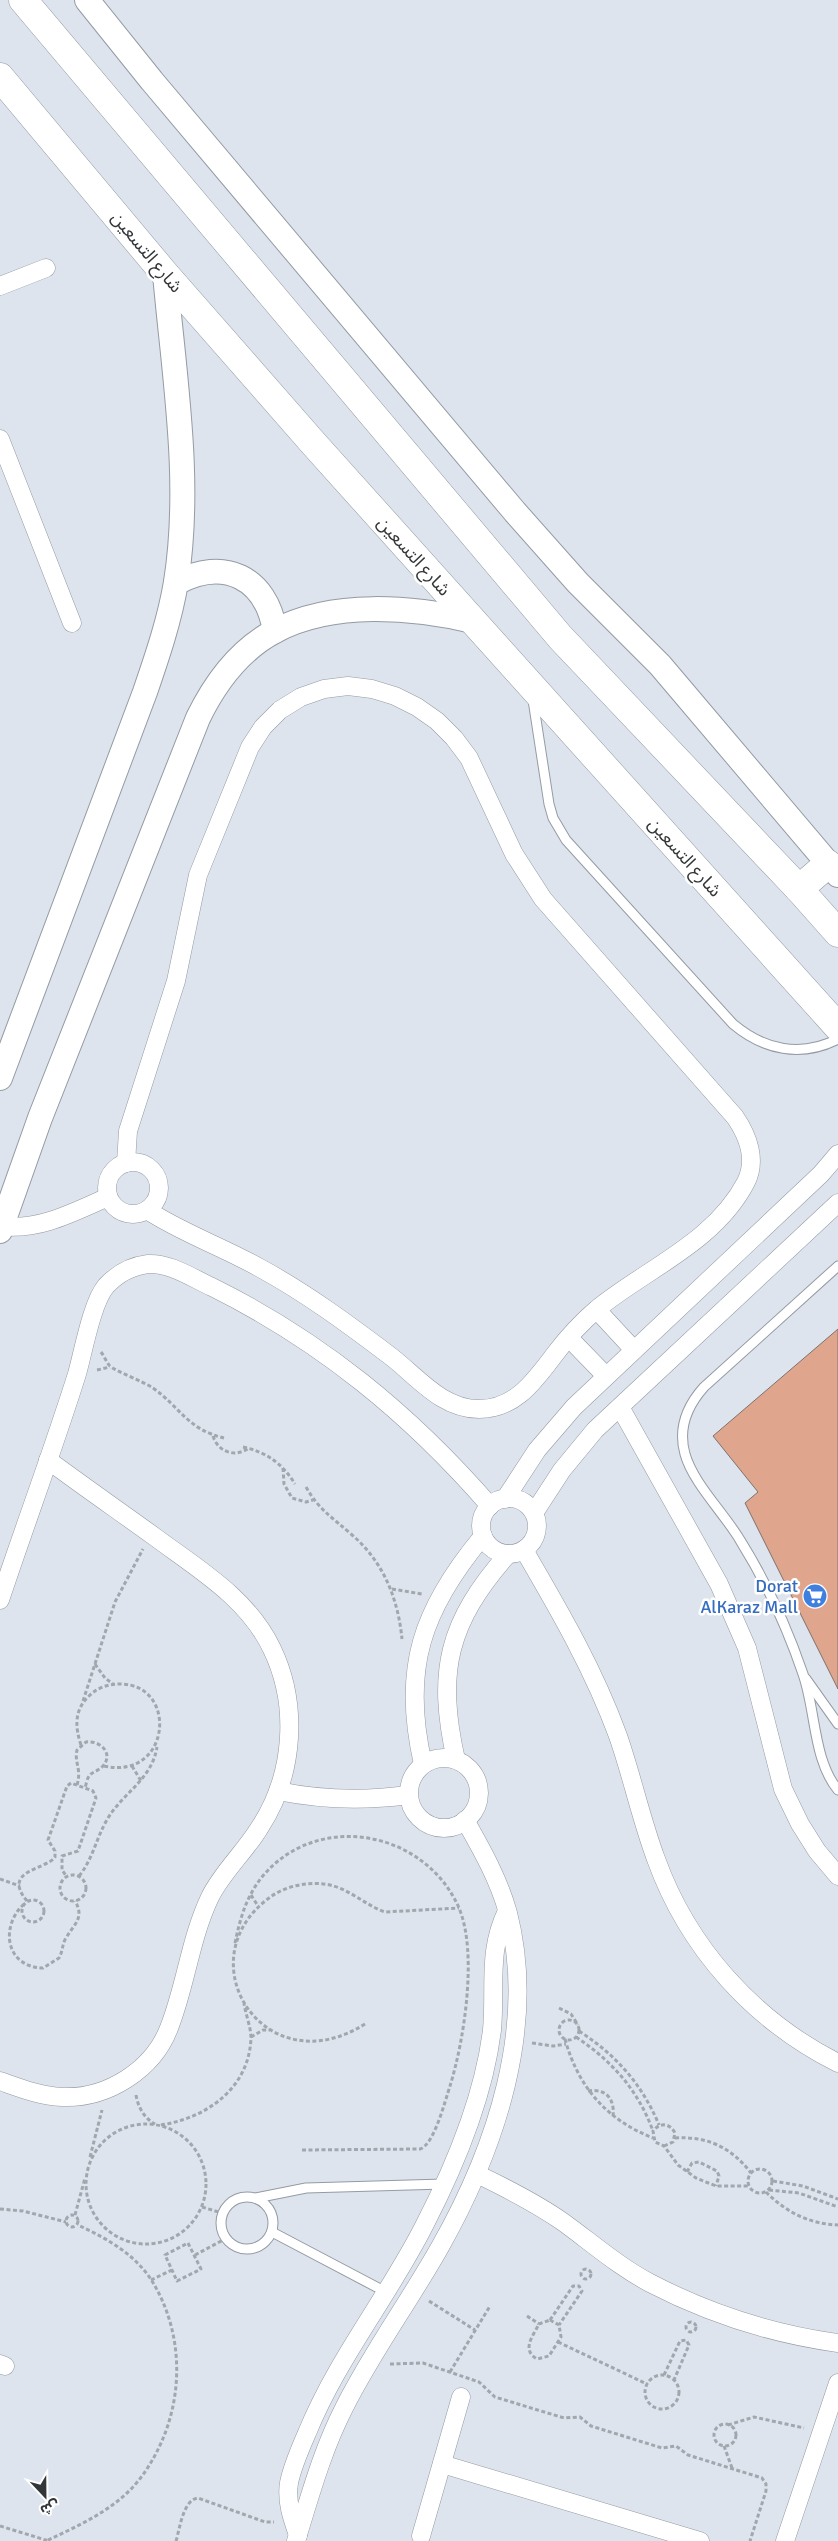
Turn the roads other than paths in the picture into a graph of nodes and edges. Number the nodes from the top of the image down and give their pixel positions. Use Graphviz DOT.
graph roads {
  1 [pos="23,0"];
  2 [pos="87,0"];
  3 [pos="8,91"];
  4 [pos="46,268"];
  5 [pos="165,274"];
  6 [pos="0,286"];
  7 [pos="0,439"];
  8 [pos="176,583"];
  9 [pos="473,621"];
  10 [pos="72,623"];
  11 [pos="275,631"];
  12 [pos="531,685"];
  13 [pos="833,869"];
  14 [pos="799,888"];
  15 [pos="838,933"];
  16 [pos="838,1027"];
  17 [pos="838,1039"];
  18 [pos="0,1078"];
  19 [pos="838,1154"];
  20 [pos="126,1163"];
  21 [pos="108,1197"];
  22 [pos="838,1203"];
  23 [pos="147,1210"];
  24 [pos="1,1229"];
  25 [pos="838,1266"];
  26 [pos="597,1310"];
  27 [pos="569,1338"];
  28 [pos="634,1350"];
  29 [pos="606,1376"];
  30 [pos="620,1408"];
  31 [pos="48,1460"];
  32 [pos="497,1502"];
  33 [pos="534,1513"];
  34 [pos="483,1536"];
  35 [pos="516,1552"];
  36 [pos="0,1600"];
  37 [pos="803,1674"];
  38 [pos="838,1724"];
  39 [pos="456,1760"];
  40 [pos="423,1764"];
  41 [pos="838,1790"];
  42 [pos="278,1791"];
  43 [pos="408,1795"];
  44 [pos="465,1820"];
  45 [pos="838,1875"];
  46 [pos="507,1911"];
  47 [pos="838,2063"];
  48 [pos="0,2081"];
  49 [pos="476,2174"];
  50 [pos="444,2184"];
  51 [pos="256,2198"];
  52 [pos="272,2232"];
  53 [pos="386,2292"];
  54 [pos="375,2310"];
  55 [pos="393,2322"];
  56 [pos="838,2343"];
  57 [pos="838,2383"];
  58 [pos="461,2397"];
  59 [pos="442,2464"];
  60 [pos="421,2536"];
  61 [pos="297,2538"];
  62 [pos="700,2541"];
  63 [pos="785,2541"];
  1 -- 14 [label="main road"];
  2 -- 13 [label="main road"];
  3 -- 5 [label="main road, شارع التسعين"];
  4 -- 6 [label="street"];
  5 -- 8 [label="main road"];
  5 -- 9 [label="main road, شارع التسعين"];
  7 -- 10 [label="street"];
  8 -- 11 [label="main road"];
  8 -- 18 [label="main road"];
  9 -- 11 [label="main road"];
  9 -- 12 [label="main road, شارع التسعين"];
  11 -- 24 [label="main road"];
  12 -- 16 [label="main road, شارع التسعين"];
  12 -- 17 [label="lane"];
  13 -- 14 [label="main road"];
  14 -- 15 [label="main road"];
  19 -- 28 [label="street"];
  20 -- 21 [label="street"];
  20 -- 23 [label="street"];
  20 -- 26 [label="street"];
  21 -- 23 [label="street"];
  21 -- 24 [label="street"];
  22 -- 30 [label="street"];
  23 -- 27 [label="street"];
  25 -- 37 [label="lane"];
  26 -- 27 [label="street"];
  26 -- 28 [label="street"];
  27 -- 29 [label="street"];
  28 -- 29 [label="street"];
  29 -- 32 [label="street"];
  30 -- 33 [label="street"];
  30 -- 45 [label="street"];
  31 -- 32 [label="street"];
  31 -- 36 [label="street"];
  31 -- 42 [label="street"];
  32 -- 33 [label="street"];
  32 -- 34 [label="street"];
  33 -- 35 [label="street"];
  34 -- 35 [label="street"];
  34 -- 40 [label="street"];
  35 -- 39 [label="street"];
  35 -- 47 [label="street"];
  37 -- 38 [label="lane"];
  37 -- 41 [label="lane"];
  39 -- 40 [label="street"];
  39 -- 44 [label="street"];
  40 -- 43 [label="street"];
  42 -- 43 [label="street"];
  42 -- 48 [label="street"];
  43 -- 44 [label="street"];
  44 -- 46 [label="street"];
  46 -- 49 [label="street"];
  46 -- 50 [label="street"];
  49 -- 55 [label="street"];
  49 -- 56 [label="street"];
  50 -- 51 [label="lane"];
  50 -- 53 [label="street"];
  51 -- 52 [label="lane"];
  51 -- 52 [label="lane"];
  52 -- 53 [label="lane"];
  53 -- 54 [label="street"];
  54 -- 55 [label="street"];
  54 -- 61 [label="street"];
  55 -- 61 [label="street"];
  57 -- 63 [label="street"];
  58 -- 59 [label="street"];
  59 -- 60 [label="street"];
  59 -- 62 [label="street"];
}
